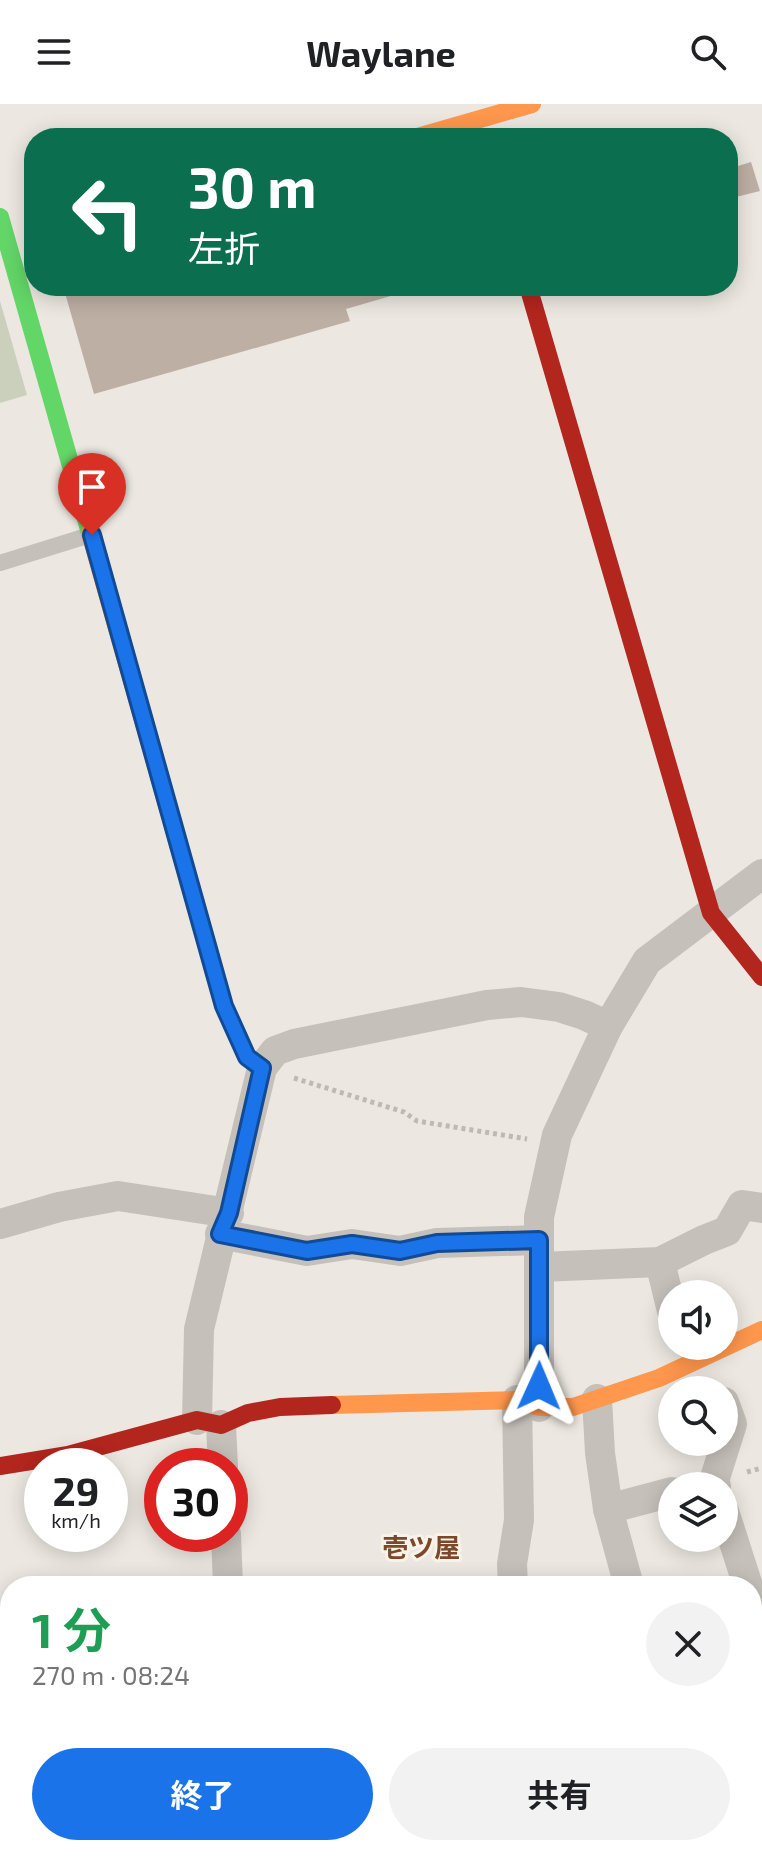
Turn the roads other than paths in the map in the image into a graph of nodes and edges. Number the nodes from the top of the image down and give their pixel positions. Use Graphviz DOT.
graph roads {
  1 [pos="532,104"];
  2 [pos="482,128"];
  3 [pos="0,217"];
  4 [pos="5,255"];
  5 [pos="531,296"];
  6 [pos="92,535"];
  7 [pos="0,563"];
  8 [pos="762,874"];
  9 [pos="711,913"];
  10 [pos="762,977"];
  11 [pos="608,1026"];
  12 [pos="262,1068"];
  13 [pos="762,1208"];
  14 [pos="0,1224"];
  15 [pos="224,1224"];
  16 [pos="540,1253"];
  17 [pos="660,1262"];
  18 [pos="664,1280"];
  19 [pos="762,1330"];
  20 [pos="738,1339"];
  21 [pos="685,1360"];
  22 [pos="694,1360"];
  23 [pos="707,1376"];
  24 [pos="597,1399"];
  25 [pos="528,1404"];
  26 [pos="209,1422"];
  27 [pos="217,1448"];
  28 [pos="0,1466"];
  29 [pos="658,1496"];
  30 [pos="608,1509"];
  31 [pos="227,1552"];
  32 [pos="737,1552"];
  33 [pos="228,1576"];
  34 [pos="513,1576"];
  35 [pos="626,1576"];
  36 [pos="745,1576"];
  1 -- 2 [label="street"];
  3 -- 4 [label="street"];
  4 -- 6 [label="street"];
  5 -- 9 [label="street"];
  6 -- 7 [label="lane"];
  6 -- 12 [label="street"];
  8 -- 9 [label="street"];
  9 -- 10 [label="street"];
  9 -- 11 [label="street"];
  11 -- 12 [label="street"];
  11 -- 16 [label="street"];
  12 -- 15 [label="street"];
  13 -- 17 [label="street"];
  14 -- 15 [label="street"];
  15 -- 16 [label="street"];
  15 -- 26 [label="street"];
  16 -- 17 [label="street"];
  16 -- 25 [label="street"];
  17 -- 18 [label="street"];
  19 -- 20 [label="street"];
  21 -- 24 [label="street"];
  22 -- 23 [label="street"];
  24 -- 25 [label="street"];
  24 -- 30 [label="street"];
  25 -- 26 [label="street"];
  25 -- 34 [label="street"];
  26 -- 27 [label="street"];
  26 -- 28 [label="street"];
  29 -- 30 [label="street"];
  30 -- 35 [label="street"];
  31 -- 33 [label="street"];
  32 -- 36 [label="street"];
}
